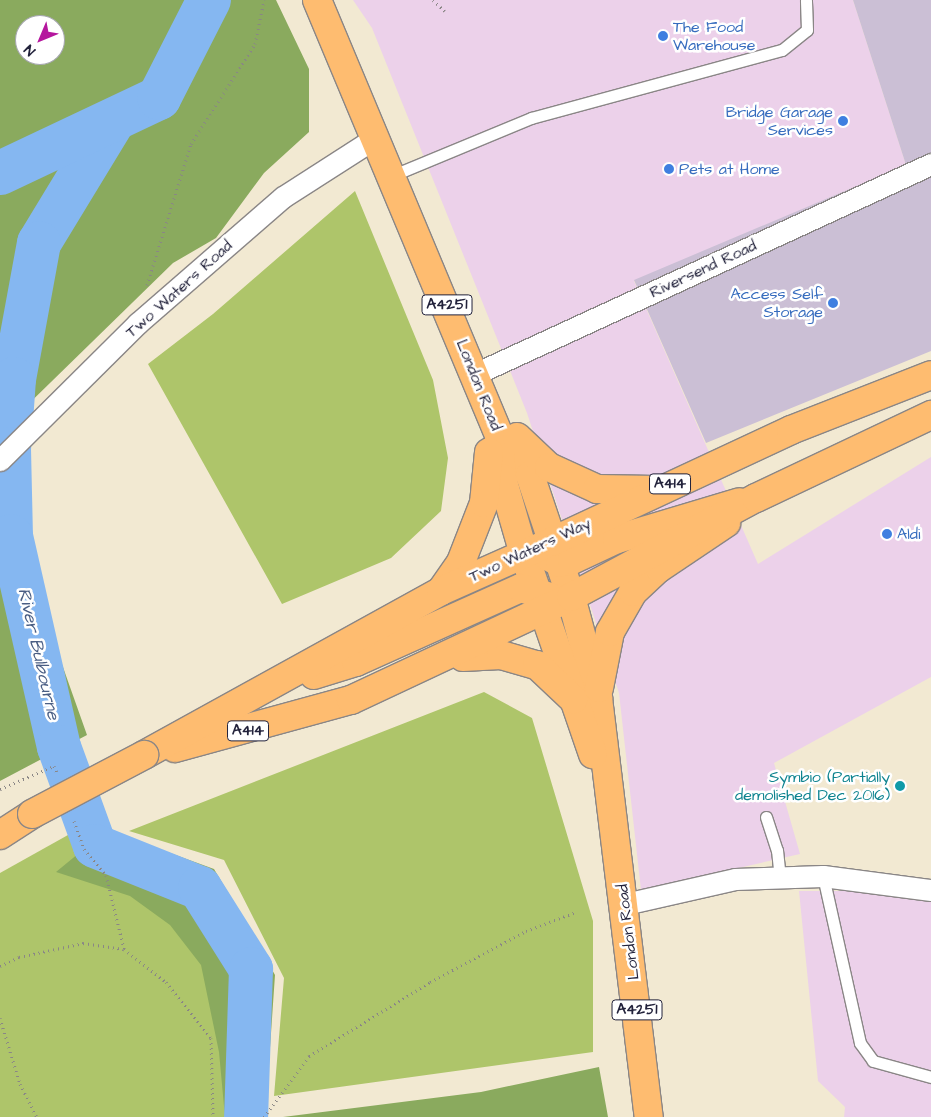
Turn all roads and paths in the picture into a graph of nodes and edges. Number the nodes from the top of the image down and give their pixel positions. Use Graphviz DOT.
graph roads {
  1 [pos="264,0"];
  2 [pos="317,0"];
  3 [pos="433,0"];
  4 [pos="806,0"];
  5 [pos="445,11"];
  6 [pos="375,138"];
  7 [pos="931,164"];
  8 [pos="391,176"];
  9 [pos="138,323"];
  10 [pos="475,374"];
  11 [pos="931,375"];
  12 [pos="931,415"];
  13 [pos="495,426"];
  14 [pos="0,460"];
  15 [pos="656,490"];
  16 [pos="763,495"];
  17 [pos="538,549"];
  18 [pos="441,591"];
  19 [pos="554,600"];
  20 [pos="443,660"];
  21 [pos="260,691"];
  22 [pos="586,699"];
  23 [pos="144,755"];
  24 [pos="73,816"];
  25 [pos="766,817"];
  26 [pos="0,835"];
  27 [pos="823,876"];
  28 [pos="780,877"];
  29 [pos="931,890"];
  30 [pos="625,904"];
  31 [pos="576,912"];
  32 [pos="124,948"];
  33 [pos="0,966"];
  34 [pos="0,1018"];
  35 [pos="931,1077"];
  36 [pos="37,1117"];
  37 [pos="213,1117"];
  38 [pos="264,1117"];
  39 [pos="650,1117"];
  1 -- 9 [label="path"];
  2 -- 6 [label="main road, London Road / A4251"];
  3 -- 5 [label="path"];
  4 -- 8 [label="lane"];
  6 -- 8 [label="main road, London Road / A4251"];
  6 -- 9 [label="street, Two Waters Road"];
  7 -- 10 [label="street, Riversend Road"];
  8 -- 10 [label="main road, London Road / A4251"];
  9 -- 14 [label="street, Two Waters Road"];
  10 -- 13 [label="main road, London Road / A4251"];
  11 -- 15 [label="main road, Two Waters Way / A414"];
  12 -- 16 [label="main road, Two Waters Way / A414"];
  13 -- 15 [label="main road"];
  13 -- 17 [label="main road, London Road / A4251"];
  13 -- 18 [label="main road"];
  15 -- 17 [label="main road, Two Waters Way / A414"];
  16 -- 17 [label="main road"];
  16 -- 19 [label="main road, Two Waters Way / A414"];
  16 -- 22 [label="main road"];
  17 -- 18 [label="main road, Two Waters Way / A414"];
  17 -- 19 [label="main road, London Road / A4251"];
  17 -- 19 [label="main road, A4251"];
  18 -- 21 [label="main road, Two Waters Way / A414"];
  19 -- 20 [label="main road, Two Waters Way / A414"];
  19 -- 21 [label="main road"];
  19 -- 22 [label="main road, London Road"];
  19 -- 22 [label="main road, London Road / A4251"];
  20 -- 22 [label="main road"];
  20 -- 23 [label="main road, Two Waters Way / A414"];
  21 -- 23 [label="main road, Two Waters Way / A414"];
  22 -- 30 [label="main road, London Road"];
  23 -- 26 [label="main road, Two Waters Way / A414, bridge"];
  24 -- 32 [label="path"];
  25 -- 28 [label="lane"];
  27 -- 28 [label="street"];
  27 -- 29 [label="street"];
  27 -- 35 [label="lane"];
  28 -- 30 [label="street"];
  30 -- 39 [label="main road, London Road / A4251"];
  31 -- 38 [label="path"];
  32 -- 33 [label="path"];
  32 -- 37 [label="path"];
  34 -- 36 [label="path"];
}
